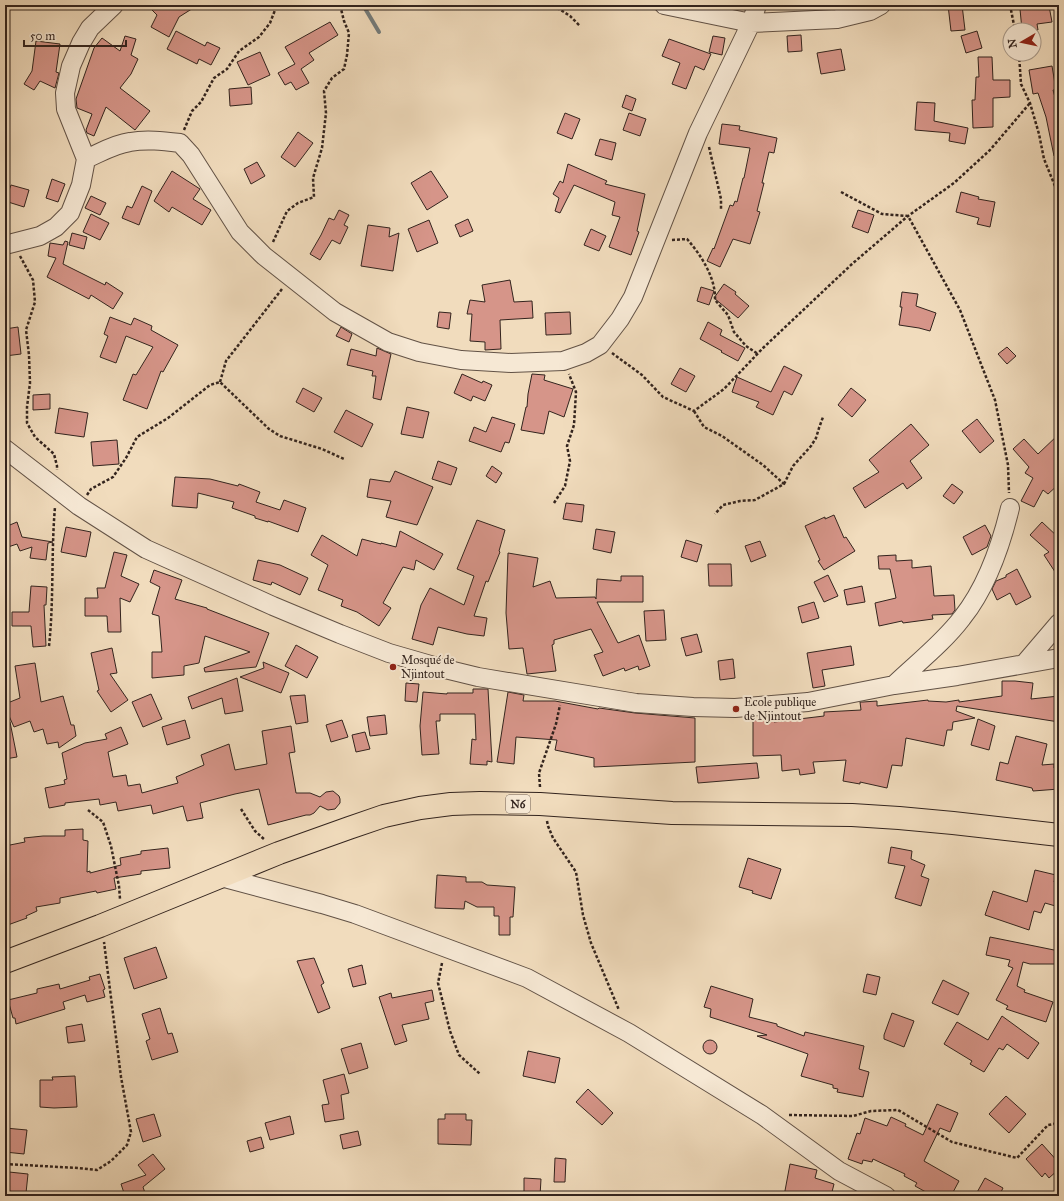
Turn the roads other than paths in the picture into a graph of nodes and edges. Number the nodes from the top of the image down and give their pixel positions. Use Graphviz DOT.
graph roads {
  1 [pos="664,5"];
  2 [pos="757,5"];
  3 [pos="882,5"];
  4 [pos="109,6"];
  5 [pos="751,23"];
  6 [pos="86,159"];
  7 [pos="9,244"];
  8 [pos="5,449"];
  9 [pos="1010,508"];
  10 [pos="1059,623"];
  11 [pos="1059,658"];
  12 [pos="1024,664"];
  13 [pos="894,685"];
  14 [pos="1059,835"];
  15 [pos="221,877"];
  16 [pos="5,962"];
  17 [pos="886,1196"];
  1 -- 5 [label="street"];
  2 -- 5 [label="street"];
  3 -- 5 [label="street"];
  4 -- 6 [label="street"];
  5 -- 6 [label="street"];
  6 -- 7 [label="street"];
  8 -- 13 [label="street"];
  9 -- 13 [label="street"];
  10 -- 12 [label="street"];
  11 -- 12 [label="street"];
  12 -- 13 [label="street"];
  14 -- 15 [label="highway, N6"];
  15 -- 16 [label="highway, N6"];
  15 -- 17 [label="street"];
}
